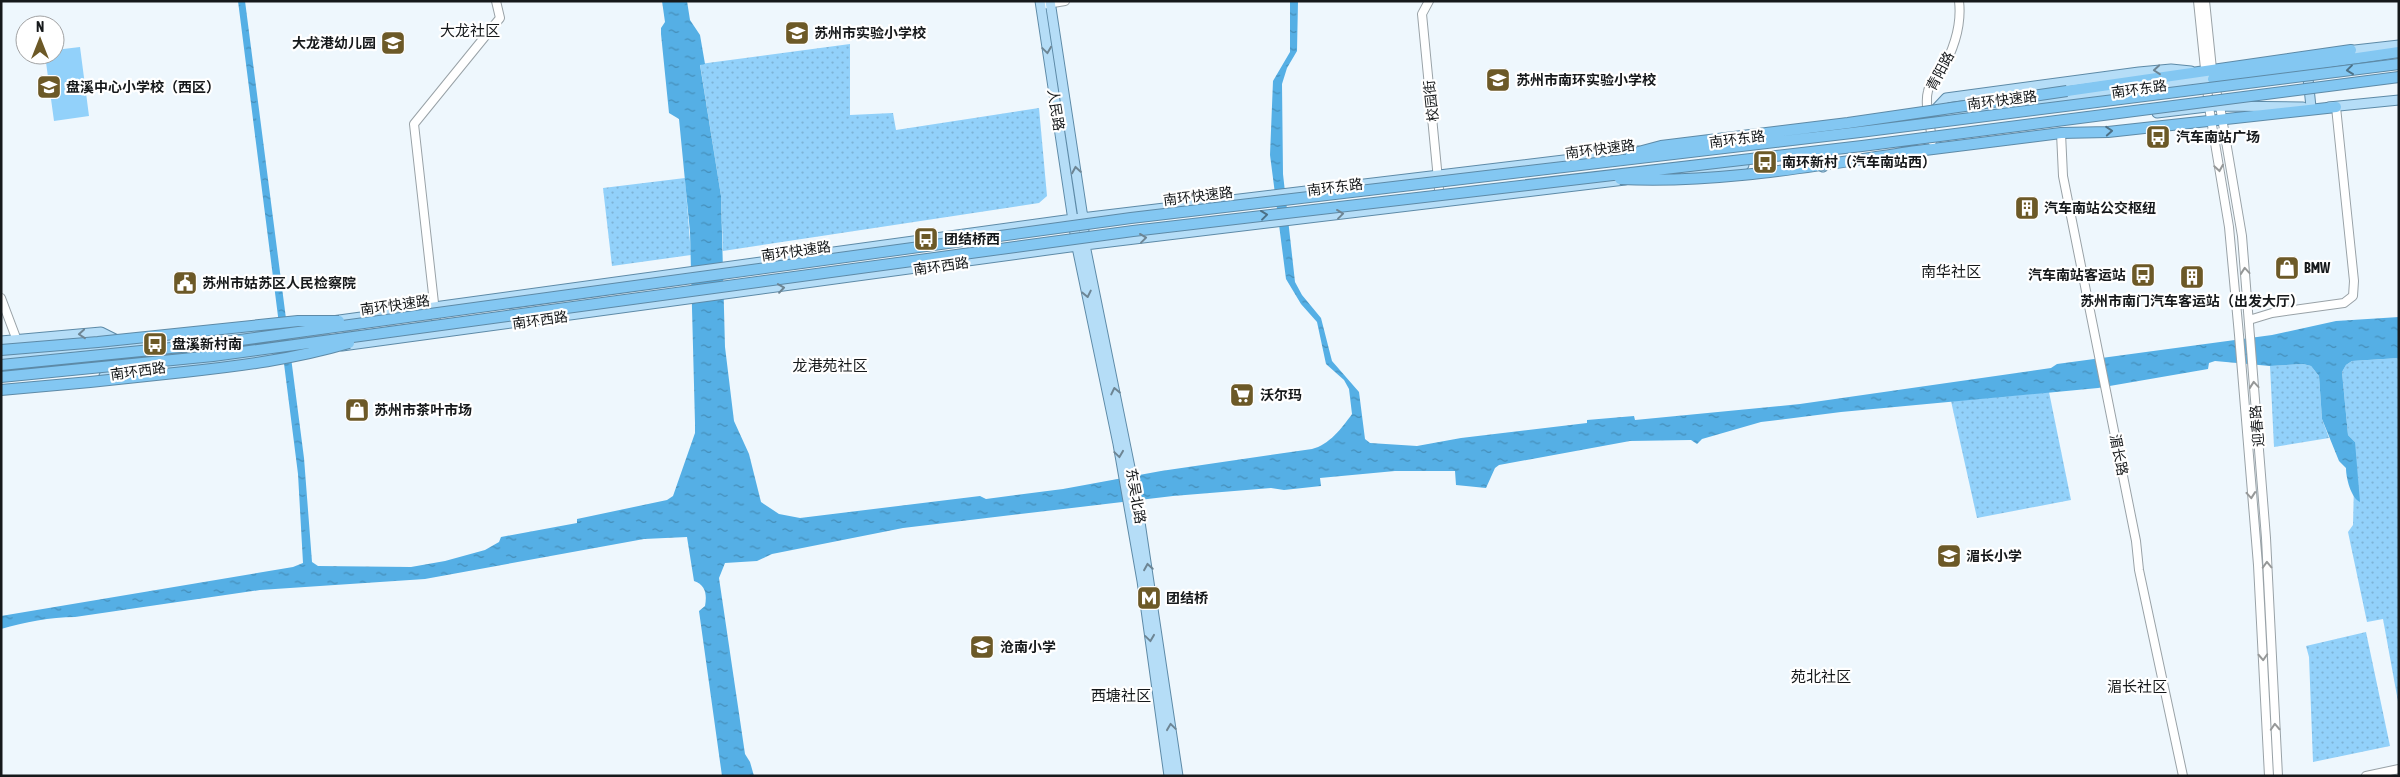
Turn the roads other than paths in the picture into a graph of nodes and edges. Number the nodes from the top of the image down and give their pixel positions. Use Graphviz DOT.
graph roads {
  1 [pos="496,1"];
  2 [pos="1065,1"];
  3 [pos="1429,1"];
  4 [pos="1959,1"];
  5 [pos="2198,1"];
  6 [pos="2205,1"];
  7 [pos="1046,3"];
  8 [pos="2399,45"];
  9 [pos="2351,50"];
  10 [pos="2399,52"];
  11 [pos="2399,64"];
  12 [pos="2307,67"];
  13 [pos="2210,76"];
  14 [pos="2399,77"];
  15 [pos="2309,86"];
  16 [pos="2399,100"];
  17 [pos="2219,102"];
  18 [pos="2208,103"];
  19 [pos="2311,107"];
  20 [pos="2336,107"];
  21 [pos="1930,116"];
  22 [pos="2223,119"];
  23 [pos="2211,120"];
  24 [pos="2061,133"];
  25 [pos="1932,141"];
  26 [pos="1803,157"];
  27 [pos="1588,164"];
  28 [pos="1438,175"];
  29 [pos="1590,178"];
  30 [pos="1440,202"];
  31 [pos="1083,218"];
  32 [pos="1073,219"];
  33 [pos="1081,246"];
  34 [pos="1,298"];
  35 [pos="433,307"];
  36 [pos="380,320"];
  37 [pos="2249,320"];
  38 [pos="437,333"];
  39 [pos="381,334"];
  40 [pos="17,340"];
  41 [pos="1,341"];
  42 [pos="128,346"];
  43 [pos="1,350"];
  44 [pos="24,356"];
  45 [pos="1,358"];
  46 [pos="1,364"];
  47 [pos="1,377"];
  48 [pos="31,383"];
  49 [pos="1,385"];
  50 [pos="1,390"];
  51 [pos="1127,474"];
  52 [pos="2399,769"];
  53 [pos="1169,776"];
  54 [pos="1178,776"];
  55 [pos="2183,776"];
  56 [pos="2270,776"];
  57 [pos="2278,776"];
  58 [pos="2366,776"];
  1 -- 35 [label="street"];
  2 -- 7 [label="street"];
  3 -- 28 [label="street, 校园街"];
  4 -- 21 [label="street, 青阳路"];
  5 -- 13 [label="street"];
  6 -- 13 [label="street"];
  31 -- 7 [label="main road, 人民路, one-way"];
  7 -- 32 [label="main road, 人民路, one-way"];
  8 -- 9 [label="main road"];
  9 -- 13 [label="highway"];
  10 -- 12 [label="highway"];
  11 -- 27 [label="highway, 南环快速路, one-way, bridge"];
  12 -- 13 [label="highway"];
  12 -- 15 [label="main road"];
  13 -- 17 [label="street, 迎春路"];
  13 -- 18 [label="street, 迎春路"];
  13 -- 21 [label="main road, 南环东路"];
  13 -- 21 [label="main road, one-way"];
  13 -- 27 [label="highway, bridge"];
  14 -- 29 [label="highway, 南环快速路, bridge"];
  15 -- 17 [label="main road"];
  15 -- 19 [label="main road"];
  16 -- 20 [label="main road, 南环东路"];
  17 -- 18 [label="main road, 南环东路"];
  17 -- 19 [label="main road, 南环东路"];
  17 -- 22 [label="street, 迎春路"];
  18 -- 23 [label="street, 迎春路"];
  18 -- 25 [label="main road, 南环东路"];
  19 -- 20 [label="main road, 南环东路"];
  20 -- 22 [label="highway"];
  20 -- 37 [label="street"];
  21 -- 25 [label="street, 青阳路"];
  21 -- 28 [label="main road, 南环东路"];
  22 -- 23 [label="highway"];
  37 -- 22 [label="street, 迎春路, one-way"];
  24 -- 23 [label="highway, one-way"];
  23 -- 56 [label="street, 迎春路, one-way"];
  24 -- 26 [label="main road"];
  24 -- 29 [label="highway, bridge"];
  24 -- 55 [label="street, 湄长路"];
  25 -- 26 [label="main road, 南环东路"];
  26 -- 30 [label="main road, 南环东路"];
  27 -- 36 [label="highway, 南环快速路, bridge"];
  28 -- 30 [label="street, 校园街"];
  28 -- 31 [label="main road, 南环东路"];
  39 -- 29 [label="highway, 南环快速路, one-way, bridge"];
  33 -- 30 [label="main road, 南环东路, one-way"];
  31 -- 32 [label="main road, 南环东路"];
  31 -- 33 [label="main road, 东吴北路"];
  32 -- 33 [label="main road, 东吴北路"];
  32 -- 35 [label="main road, 南环西路"];
  38 -- 33 [label="main road, 南环西路, one-way"];
  33 -- 51 [label="main road, 东吴北路"];
  34 -- 40 [label="street"];
  35 -- 38 [label="street"];
  35 -- 42 [label="main road, 南环西路"];
  36 -- 43 [label="highway, bridge"];
  36 -- 46 [label="highway, 南环快速路, bridge"];
  57 -- 37 [label="street, 迎春路, one-way"];
  38 -- 48 [label="main road, 南环西路"];
  39 -- 47 [label="highway, 南环快速路, bridge"];
  39 -- 50 [label="highway, bridge"];
  40 -- 41 [label="main road"];
  42 -- 40 [label="main road, one-way"];
  40 -- 44 [label="street"];
  42 -- 44 [label="main road, 南环西路"];
  44 -- 45 [label="main road, 南环西路"];
  44 -- 48 [label="street"];
  48 -- 49 [label="main road, 南环西路"];
  51 -- 53 [label="main road, 东吴北路, one-way"];
  54 -- 51 [label="main road, 东吴北路, one-way"];
  52 -- 58 [label="street"];
}
